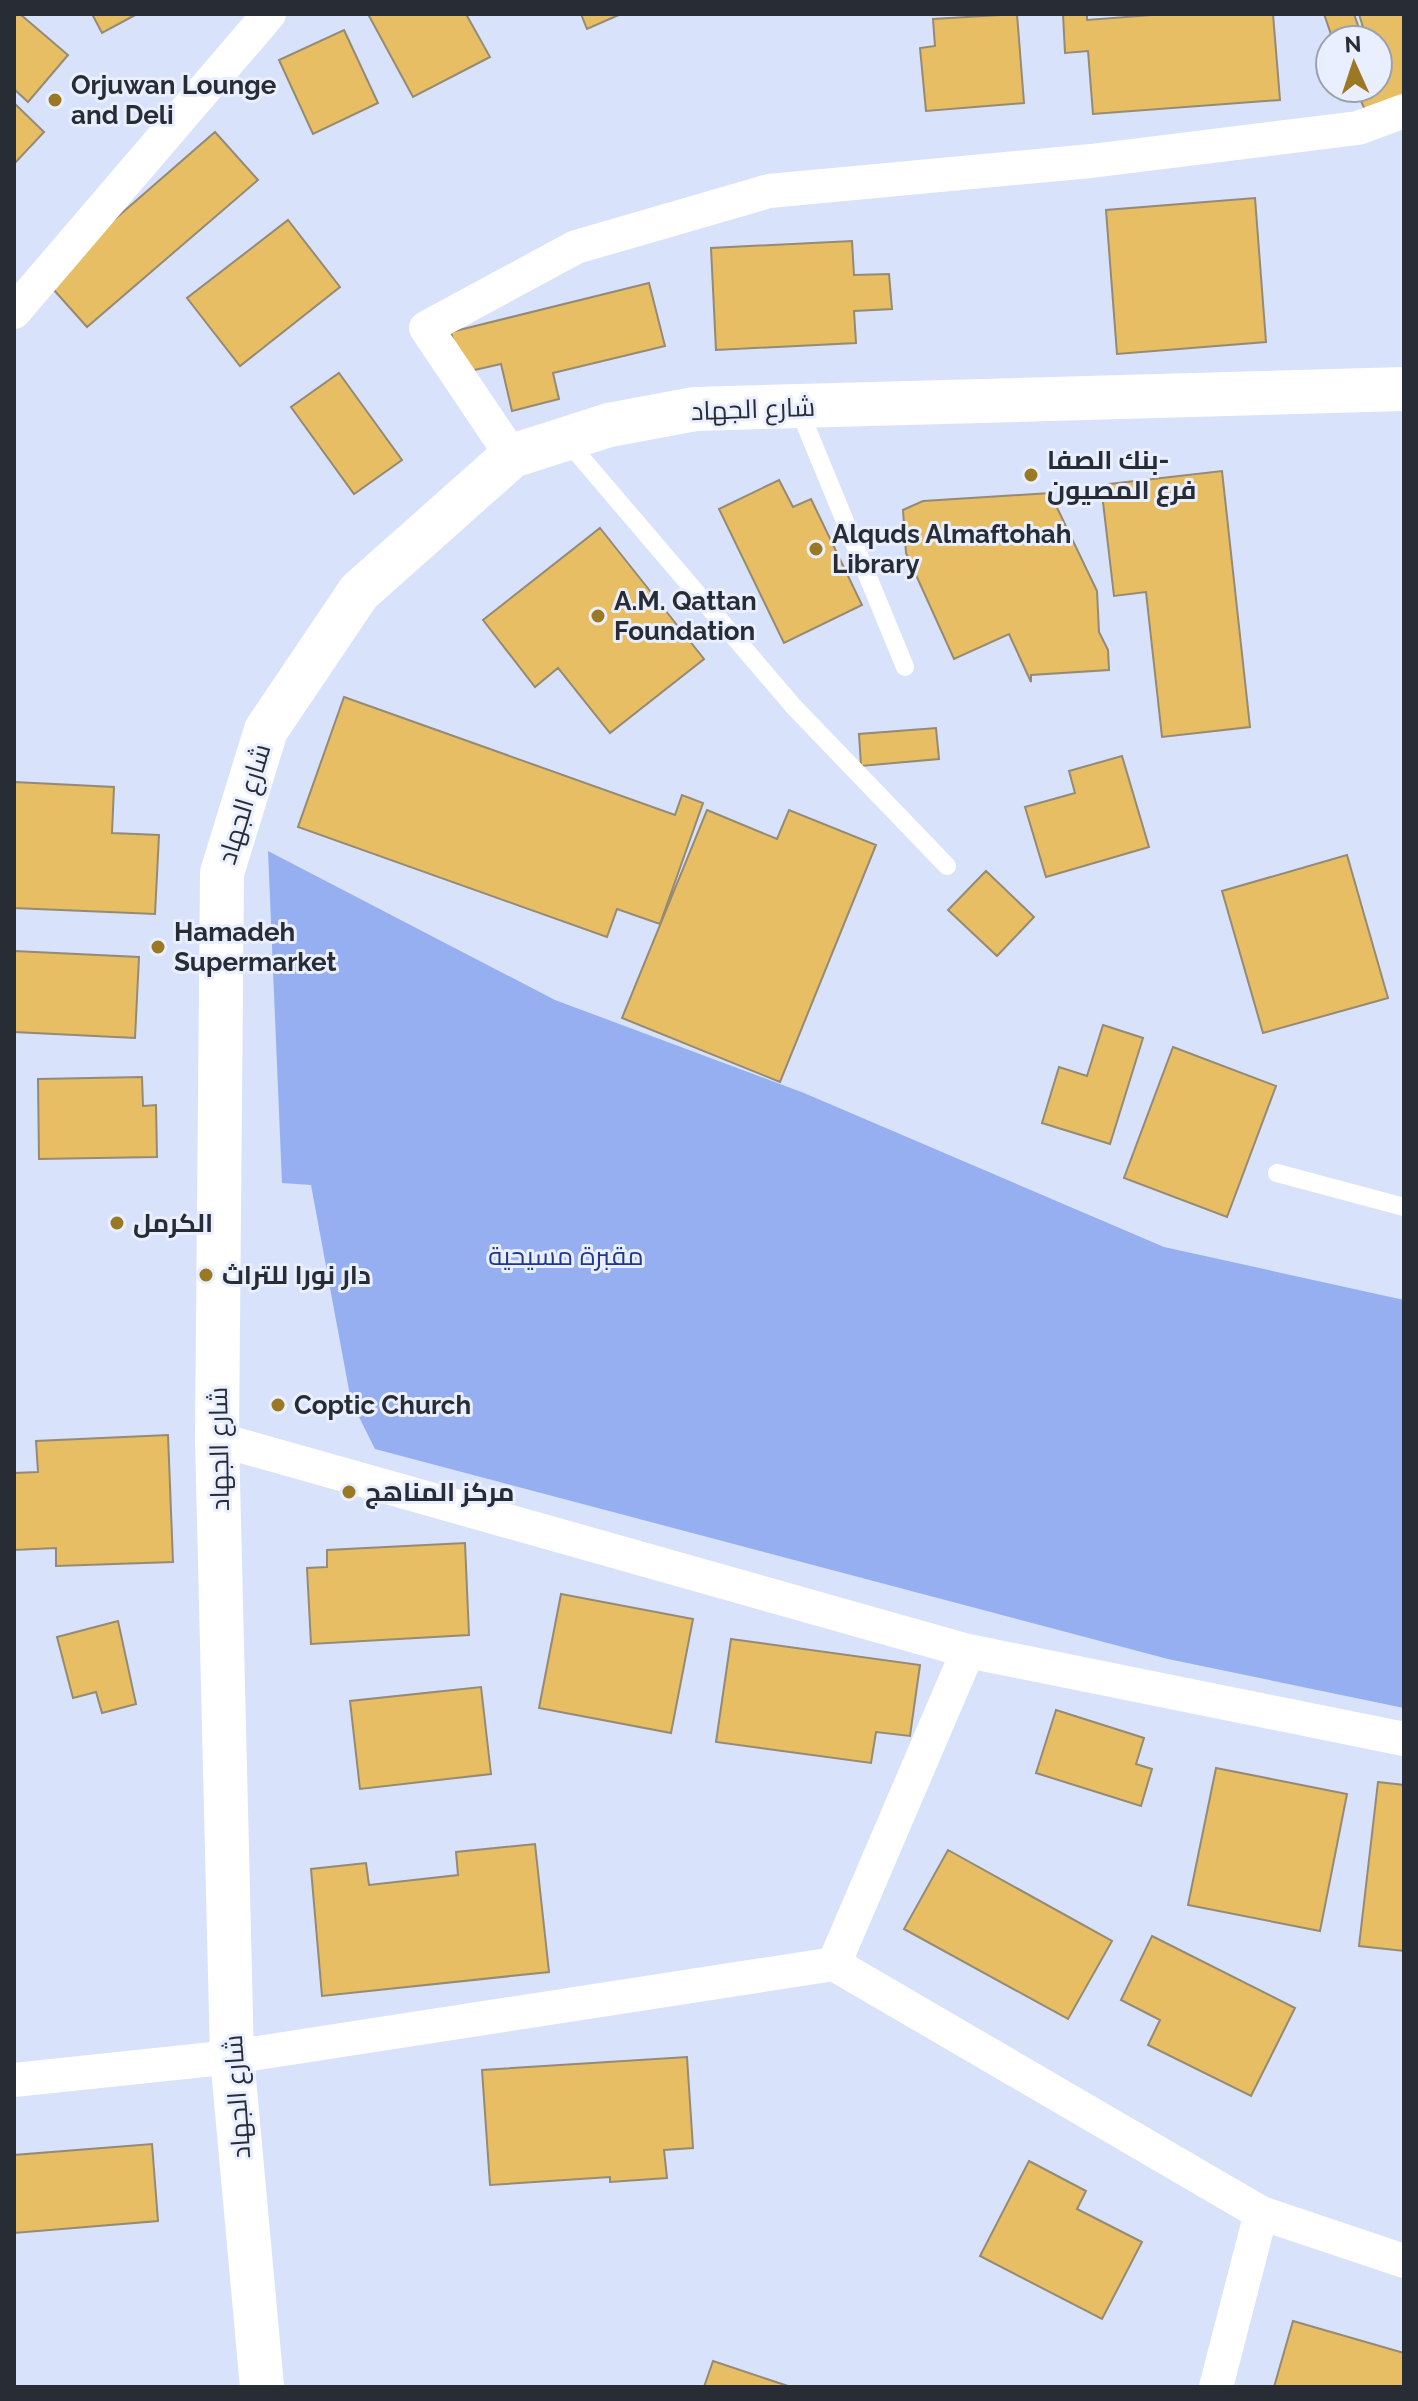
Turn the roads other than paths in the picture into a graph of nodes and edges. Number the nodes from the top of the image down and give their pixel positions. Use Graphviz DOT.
graph roads {
  1 [pos="269,14"];
  2 [pos="1404,111"];
  3 [pos="14,312"];
  4 [pos="1404,389"];
  5 [pos="797,406"];
  6 [pos="566,438"];
  7 [pos="512,456"];
  8 [pos="905,667"];
  9 [pos="947,866"];
  10 [pos="1277,1173"];
  11 [pos="1404,1207"];
  12 [pos="217,1439"];
  13 [pos="968,1651"];
  14 [pos="1404,1739"];
  15 [pos="834,1964"];
  16 [pos="232,2057"];
  17 [pos="14,2080"];
  18 [pos="1261,2213"];
  19 [pos="1404,2261"];
  20 [pos="262,2387"];
  21 [pos="1216,2387"];
  1 -- 3 [label="street"];
  2 -- 7 [label="street"];
  4 -- 5 [label="street, شارع الجهاد"];
  5 -- 6 [label="street, شارع الجهاد"];
  5 -- 8 [label="lane"];
  6 -- 7 [label="street, شارع الجهاد"];
  6 -- 9 [label="lane"];
  7 -- 12 [label="street, شارع الجهاد"];
  10 -- 11 [label="lane"];
  12 -- 13 [label="street"];
  12 -- 16 [label="street, شارع الجهاد"];
  13 -- 14 [label="street"];
  13 -- 15 [label="street"];
  15 -- 16 [label="street"];
  15 -- 18 [label="street"];
  16 -- 17 [label="street"];
  16 -- 20 [label="street, شارع الجهاد"];
  18 -- 19 [label="street"];
  18 -- 21 [label="street"];
}
